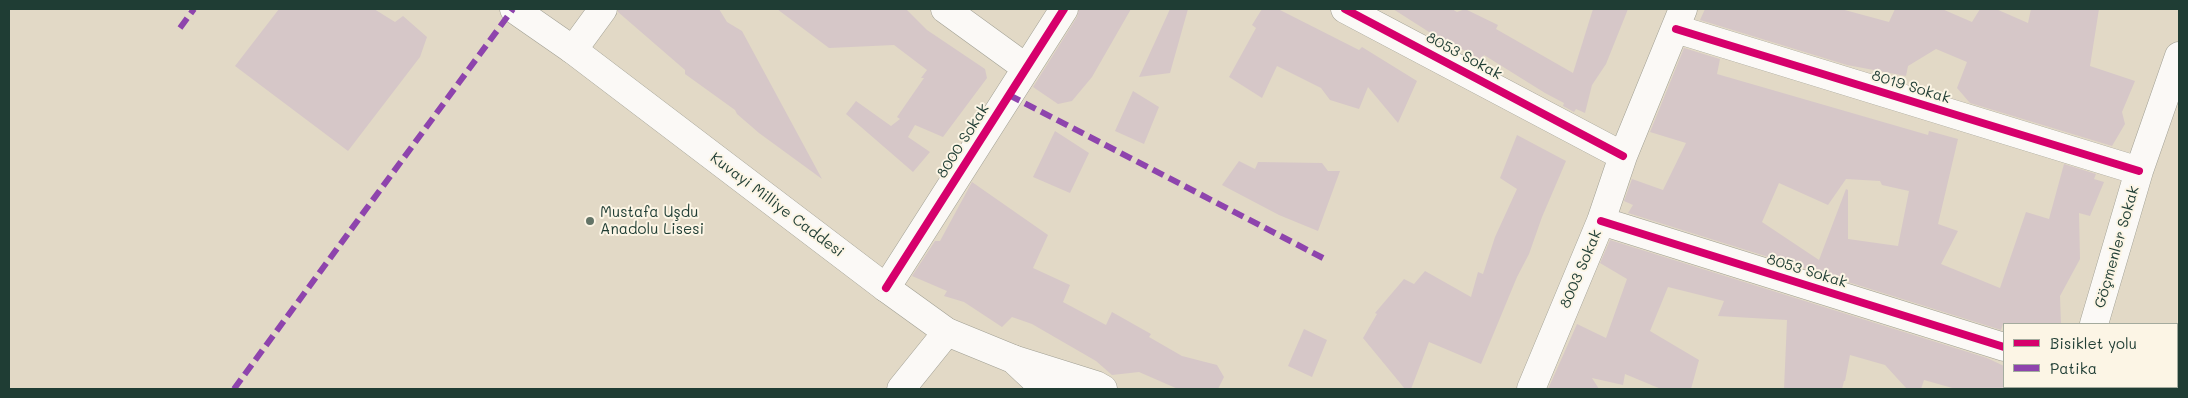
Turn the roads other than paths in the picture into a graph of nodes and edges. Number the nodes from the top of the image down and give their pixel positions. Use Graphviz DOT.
graph roads {
  1 [pos="514,9"];
  2 [pos="603,9"];
  3 [pos="945,9"];
  4 [pos="1064,9"];
  5 [pos="1345,9"];
  6 [pos="1680,19"];
  7 [pos="573,50"];
  8 [pos="2179,56"];
  9 [pos="1025,67"];
  10 [pos="1623,156"];
  11 [pos="2139,171"];
  12 [pos="1602,221"];
  13 [pos="886,288"];
  14 [pos="2094,323"];
  15 [pos="947,332"];
  16 [pos="2003,347"];
  17 [pos="1013,359"];
  18 [pos="901,389"];
  19 [pos="1045,389"];
  20 [pos="1103,389"];
  21 [pos="1531,389"];
  1 -- 7 [label="street, Kuvayi Milliye Caddesi"];
  2 -- 7 [label="street"];
  3 -- 9 [label="street"];
  4 -- 9 [label="street, 8000 Sokak"];
  5 -- 10 [label="street, 8053 Sokak"];
  6 -- 10 [label="street, 8003 Sokak"];
  6 -- 11 [label="street, 8019 Sokak"];
  7 -- 13 [label="street, Kuvayi Milliye Caddesi"];
  8 -- 11 [label="street, Göçmenler Sokak"];
  9 -- 13 [label="street, 8000 Sokak"];
  10 -- 12 [label="street, 8003 Sokak"];
  11 -- 14 [label="street, Göçmenler Sokak"];
  12 -- 16 [label="street, 8053 Sokak"];
  12 -- 21 [label="street, 8003 Sokak"];
  13 -- 15 [label="street, Kuvayi Milliye Caddesi"];
  15 -- 17 [label="street, Kuvayi Milliye Caddesi"];
  15 -- 18 [label="street"];
  17 -- 19 [label="street, Kuvayi Milliye Caddesi"];
  17 -- 20 [label="street"];
}
